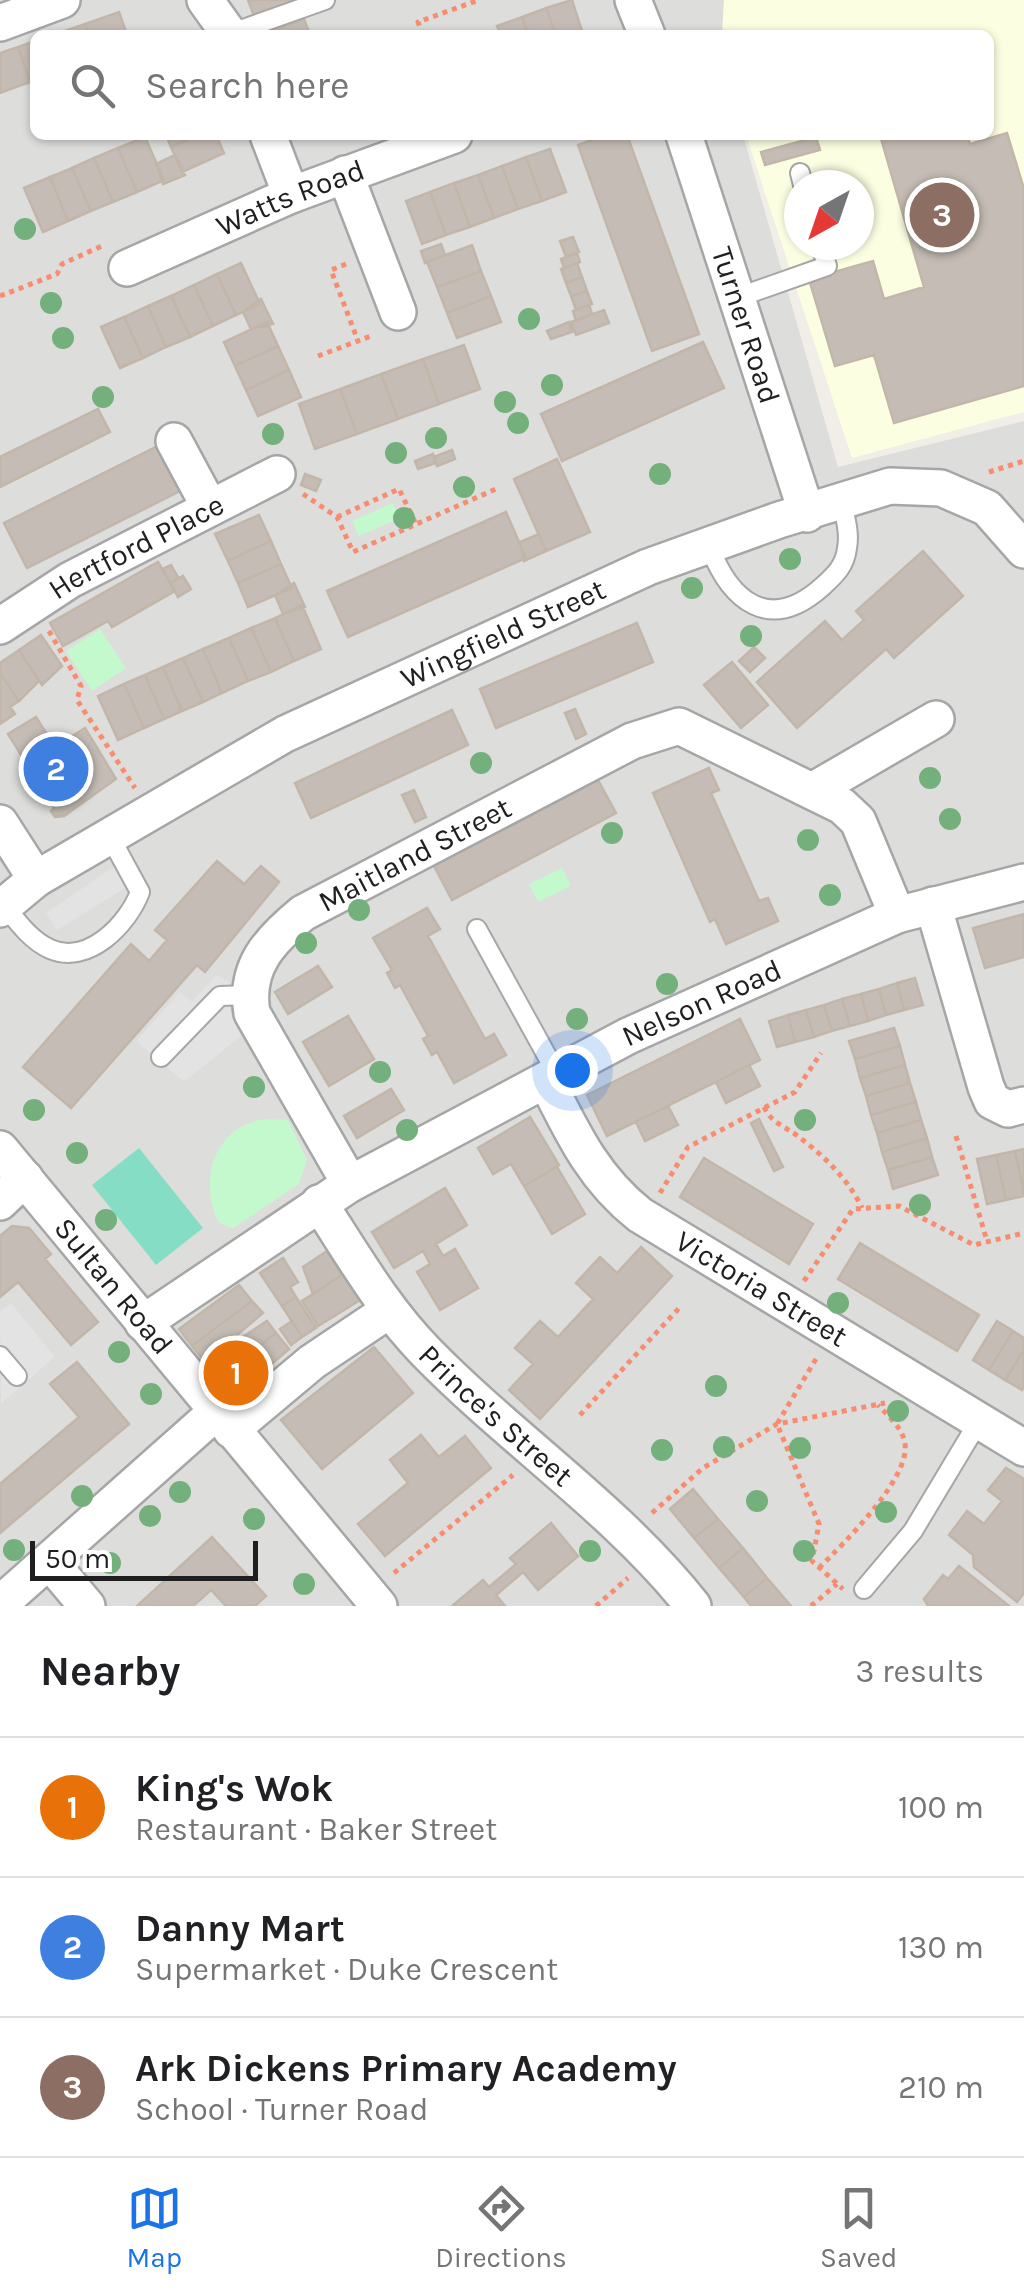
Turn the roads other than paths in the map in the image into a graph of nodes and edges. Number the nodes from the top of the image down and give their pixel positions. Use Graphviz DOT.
graph roads {
  1 [pos="62,0"];
  2 [pos="204,0"];
  3 [pos="325,0"];
  4 [pos="633,0"];
  5 [pos="0,23"];
  6 [pos="225,30"];
  7 [pos="243,30"];
  8 [pos="645,30"];
  9 [pos="270,140"];
  10 [pos="440,140"];
  11 [pos="686,140"];
  12 [pos="345,174"];
  13 [pos="291,195"];
  14 [pos="118,258"];
  15 [pos="825,260"];
  16 [pos="736,298"];
  17 [pos="398,312"];
  18 [pos="174,440"];
  19 [pos="284,481"];
  20 [pos="842,502"];
  21 [pos="210,508"];
  22 [pos="807,514"];
  23 [pos="709,545"];
  24 [pos="1024,550"];
  25 [pos="0,626"];
  26 [pos="936,719"];
  27 [pos="812,790"];
  28 [pos="0,823"];
  29 [pos="109,835"];
  30 [pos="36,879"];
  31 [pos="1024,882"];
  32 [pos="934,905"];
  33 [pos="2,907"];
  34 [pos="897,915"];
  35 [pos="477,929"];
  36 [pos="248,995"];
  37 [pos="160,1056"];
  38 [pos="551,1077"];
  39 [pos="1024,1105"];
  40 [pos="0,1148"];
  41 [pos="350,1184"];
  42 [pos="12,1190"];
  43 [pos="319,1203"];
  44 [pos="388,1311"];
  45 [pos="143,1324"];
  46 [pos="0,1356"];
  47 [pos="16,1376"];
  48 [pos="980,1421"];
  49 [pos="223,1422"];
  50 [pos="1024,1448"];
  51 [pos="50,1562"];
  52 [pos="856,1591"];
  53 [pos="381,1594"];
  54 [pos="0,1604"];
  55 [pos="87,1606"];
  56 [pos="693,1606"];
  1 -- 5 [label="street"];
  2 -- 6 [label="street"];
  3 -- 7 [label="lane"];
  4 -- 8 [label="street"];
  9 -- 13 [label="street"];
  10 -- 12 [label="street, Watts Road"];
  11 -- 16 [label="street, Turner Road"];
  12 -- 13 [label="street, Watts Road"];
  12 -- 17 [label="street"];
  13 -- 14 [label="street, Watts Road"];
  15 -- 16 [label="lane"];
  16 -- 22 [label="street, Turner Road"];
  18 -- 21 [label="street"];
  19 -- 21 [label="street, Hertford Place"];
  20 -- 22 [label="street, Wingfield Street"];
  20 -- 23 [label="lane"];
  20 -- 24 [label="street, Wingfield Street"];
  21 -- 25 [label="street, Hertford Place"];
  22 -- 23 [label="street, Wingfield Street"];
  23 -- 29 [label="street, Wingfield Street"];
  26 -- 27 [label="street"];
  27 -- 34 [label="street, Maitland Street"];
  27 -- 36 [label="street, Maitland Street"];
  28 -- 30 [label="street"];
  29 -- 30 [label="street, Wingfield Street"];
  29 -- 33 [label="lane"];
  30 -- 33 [label="street, Wingfield Street"];
  31 -- 32 [label="street, Nelson Road"];
  32 -- 34 [label="street, Nelson Road"];
  32 -- 39 [label="street"];
  34 -- 38 [label="street, Nelson Road"];
  35 -- 38 [label="lane"];
  36 -- 37 [label="lane"];
  36 -- 41 [label="street"];
  38 -- 41 [label="street, Nelson Road"];
  38 -- 48 [label="street, Victoria Street"];
  40 -- 42 [label="street, Sultan Road"];
  41 -- 43 [label="street, Nelson Road"];
  42 -- 45 [label="street, Sultan Road"];
  43 -- 44 [label="street, Prince's Street"];
  43 -- 45 [label="street, Nelson Road"];
  44 -- 49 [label="street"];
  44 -- 56 [label="street, Prince's Street"];
  45 -- 49 [label="street, Sultan Road"];
  46 -- 47 [label="lane"];
  48 -- 50 [label="street, Victoria Street"];
  48 -- 52 [label="lane"];
  49 -- 51 [label="street"];
  49 -- 53 [label="street, Sultan Road"];
  51 -- 54 [label="street"];
  51 -- 55 [label="street"];
}
